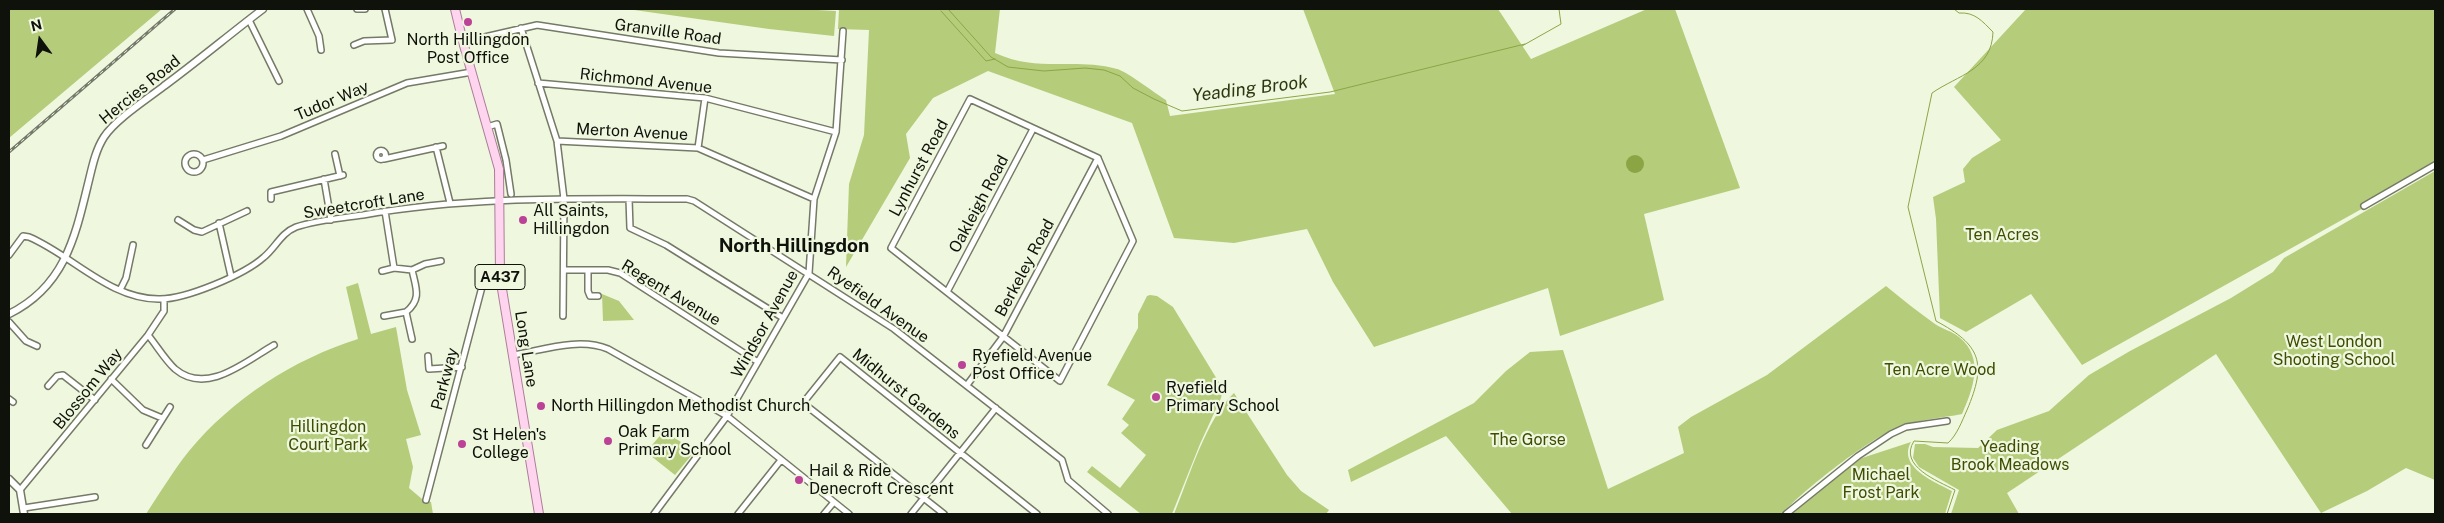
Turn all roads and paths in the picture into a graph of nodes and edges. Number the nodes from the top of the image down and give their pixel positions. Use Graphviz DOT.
graph roads {
  1 [pos="263,9"];
  2 [pos="307,9"];
  3 [pos="357,9"];
  4 [pos="365,9"];
  5 [pos="385,9"];
  6 [pos="450,9"];
  7 [pos="455,9"];
  8 [pos="249,20"];
  9 [pos="521,28"];
  10 [pos="843,30"];
  11 [pos="462,42"];
  12 [pos="354,44"];
  13 [pos="321,50"];
  14 [pos="842,60"];
  15 [pos="472,72"];
  16 [pos="279,81"];
  17 [pos="538,83"];
  18 [pos="705,98"];
  19 [pos="487,127"];
  20 [pos="1032,128"];
  21 [pos="836,132"];
  22 [pos="557,141"];
  23 [pos="443,146"];
  24 [pos="436,147"];
  25 [pos="698,148"];
  26 [pos="335,154"];
  27 [pos="1098,158"];
  28 [pos="384,159"];
  29 [pos="203,160"];
  30 [pos="2435,165"];
  31 [pos="324,179"];
  32 [pos="511,194"];
  33 [pos="271,199"];
  34 [pos="564,199"];
  35 [pos="629,199"];
  36 [pos="814,199"];
  37 [pos="501,200"];
  38 [pos="450,203"];
  39 [pos="2364,206"];
  40 [pos="246,211"];
  41 [pos="385,211"];
  42 [pos="178,220"];
  43 [pos="331,220"];
  44 [pos="219,223"];
  45 [pos="133,245"];
  46 [pos="9,255"];
  47 [pos="66,258"];
  48 [pos="442,261"];
  49 [pos="394,268"];
  50 [pos="412,270"];
  51 [pos="564,270"];
  52 [pos="588,270"];
  53 [pos="382,271"];
  54 [pos="809,273"];
  55 [pos="231,276"];
  56 [pos="500,277"];
  57 [pos="120,290"];
  58 [pos="947,292"];
  59 [pos="598,296"];
  60 [pos="164,299"];
  61 [pos="406,312"];
  62 [pos="9,314"];
  63 [pos="384,316"];
  64 [pos="563,316"];
  65 [pos="783,318"];
  66 [pos="9,322"];
  67 [pos="148,335"];
  68 [pos="1004,337"];
  69 [pos="412,339"];
  70 [pos="274,345"];
  71 [pos="37,346"];
  72 [pos="265,350"];
  73 [pos="513,355"];
  74 [pos="268,356"];
  75 [pos="428,356"];
  76 [pos="758,362"];
  77 [pos="462,367"];
  78 [pos="111,379"];
  79 [pos="967,385"];
  80 [pos="48,386"];
  81 [pos="95,400"];
  82 [pos="170,406"];
  83 [pos="996,408"];
  84 [pos="727,416"];
  85 [pos="162,418"];
  86 [pos="1947,422"];
  87 [pos="146,445"];
  88 [pos="960,453"];
  89 [pos="781,460"];
  90 [pos="9,479"];
  91 [pos="20,490"];
  92 [pos="95,497"];
  93 [pos="924,498"];
  94 [pos="426,500"];
  95 [pos="834,502"];
  96 [pos="24,511"];
  97 [pos="539,514"];
  98 [pos="654,514"];
  99 [pos="738,514"];
  100 [pos="824,514"];
  101 [pos="849,514"];
  102 [pos="912,514"];
  103 [pos="944,514"];
  104 [pos="1037,514"];
  105 [pos="1108,514"];
  106 [pos="1786,514"];
  1 -- 8 [label="street, Hercies Road"];
  2 -- 13 [label="street"];
  3 -- 4 [label="street"];
  5 -- 12 [label="street"];
  6 -- 11 [label="main road, Long Lane"];
  7 -- 11 [label="main road, Long Lane"];
  8 -- 16 [label="street"];
  8 -- 47 [label="street, Hercies Road"];
  9 -- 11 [label="street, Granville Road"];
  9 -- 14 [label="street, Granville Road"];
  9 -- 17 [label="street"];
  10 -- 14 [label="street, Windsor Avenue"];
  11 -- 15 [label="main road, Long Lane / A437"];
  14 -- 21 [label="street, Windsor Avenue"];
  15 -- 19 [label="main road, Long Lane / A437"];
  15 -- 29 [label="street, Tudor Way"];
  17 -- 18 [label="street, Richmond Avenue"];
  17 -- 22 [label="street"];
  18 -- 21 [label="street, Richmond Avenue"];
  18 -- 25 [label="street"];
  19 -- 32 [label="street"];
  19 -- 37 [label="main road, Long Lane / A437"];
  20 -- 27 [label="street"];
  20 -- 58 [label="street, Oakleigh Road"];
  20 -- 58 [label="street, Lynhurst Road"];
  21 -- 36 [label="street, Windsor Avenue"];
  22 -- 25 [label="street, Merton Avenue"];
  22 -- 34 [label="street"];
  23 -- 24 [label="street"];
  24 -- 28 [label="street"];
  24 -- 38 [label="street"];
  25 -- 36 [label="street, Merton Avenue"];
  26 -- 31 [label="street"];
  27 -- 68 [label="street, Berkeley Road"];
  27 -- 68 [label="street"];
  30 -- 39 [label="street"];
  31 -- 33 [label="street"];
  31 -- 43 [label="street"];
  34 -- 35 [label="street, Ryefield Avenue"];
  34 -- 37 [label="street, Ryefield Avenue"];
  34 -- 51 [label="street"];
  35 -- 54 [label="street, Ryefield Avenue"];
  35 -- 65 [label="street"];
  36 -- 54 [label="street, Windsor Avenue"];
  37 -- 38 [label="street, Sweetcroft Lane"];
  37 -- 56 [label="main road, Long Lane / A437"];
  38 -- 41 [label="street, Sweetcroft Lane"];
  40 -- 44 [label="street"];
  41 -- 43 [label="street, Sweetcroft Lane"];
  41 -- 49 [label="street"];
  42 -- 44 [label="street"];
  43 -- 55 [label="street, Sweetcroft Lane"];
  44 -- 55 [label="street"];
  45 -- 57 [label="street"];
  46 -- 47 [label="street, Sweetcroft Lane"];
  47 -- 57 [label="street, Sweetcroft Lane"];
  47 -- 62 [label="street, Hercies Road"];
  48 -- 50 [label="street"];
  49 -- 50 [label="street"];
  49 -- 53 [label="street"];
  50 -- 61 [label="street"];
  51 -- 52 [label="street, Regent Avenue"];
  51 -- 64 [label="street"];
  52 -- 59 [label="street"];
  52 -- 76 [label="street, Regent Avenue"];
  54 -- 65 [label="street, Windsor Avenue"];
  54 -- 79 [label="street, Ryefield Avenue"];
  55 -- 60 [label="street, Sweetcroft Lane"];
  56 -- 73 [label="main road, Long Lane / A437"];
  56 -- 77 [label="street, Parkway"];
  57 -- 60 [label="street, Sweetcroft Lane"];
  58 -- 68 [label="street"];
  60 -- 67 [label="street, Blossom Way"];
  61 -- 63 [label="street"];
  61 -- 69 [label="street"];
  65 -- 76 [label="street, Windsor Avenue"];
  66 -- 71 [label="street"];
  67 -- 72 [label="street"];
  67 -- 78 [label="street, Blossom Way"];
  68 -- 79 [label="street, Berkeley Road"];
  70 -- 72 [label="street"];
  72 -- 74 [label="street"];
  73 -- 84 [label="street"];
  73 -- 97 [label="main road, Long Lane / A437"];
  75 -- 77 [label="street"];
  76 -- 84 [label="street, Windsor Avenue"];
  77 -- 94 [label="street, Parkway"];
  78 -- 81 [label="street, Blossom Way"];
  78 -- 85 [label="street"];
  79 -- 83 [label="street, Ryefield Avenue"];
  80 -- 81 [label="street"];
  81 -- 91 [label="street, Blossom Way"];
  82 -- 85 [label="street"];
  83 -- 88 [label="street"];
  83 -- 105 [label="street, Ryefield Avenue"];
  84 -- 89 [label="street"];
  84 -- 98 [label="street, Windsor Avenue"];
  85 -- 87 [label="street"];
  86 -- 106 [label="street"];
  88 -- 93 [label="street"];
  88 -- 93 [label="street, Midhurst Gardens"];
  88 -- 104 [label="street"];
  89 -- 95 [label="street"];
  89 -- 99 [label="street"];
  90 -- 91 [label="street"];
  91 -- 96 [label="street"];
  92 -- 96 [label="street"];
  93 -- 102 [label="street"];
  93 -- 103 [label="street"];
  95 -- 100 [label="street"];
  95 -- 101 [label="street"];
}
